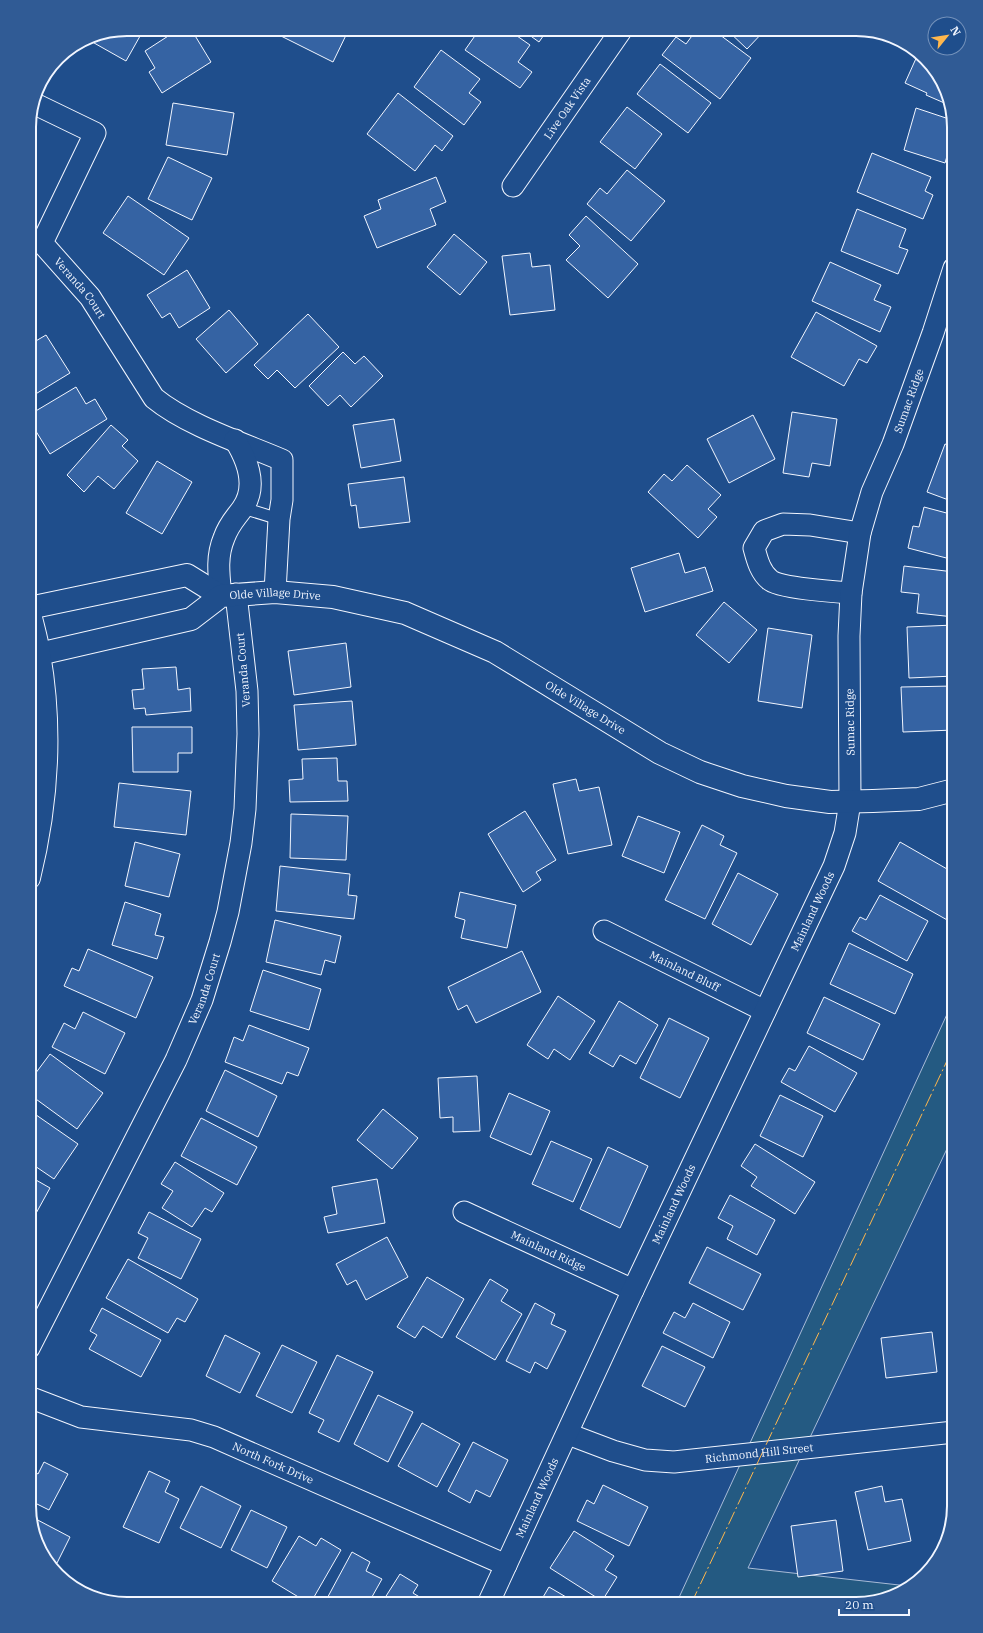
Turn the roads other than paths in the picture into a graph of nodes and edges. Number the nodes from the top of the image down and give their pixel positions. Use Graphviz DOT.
graph roads {
  1 [pos="617,36"];
  2 [pos="39,106"];
  3 [pos="513,186"];
  4 [pos="947,290"];
  5 [pos="235,440"];
  6 [pos="242,508"];
  7 [pos="279,519"];
  8 [pos="860,533"];
  9 [pos="275,592"];
  10 [pos="851,593"];
  11 [pos="228,595"];
  12 [pos="36,607"];
  13 [pos="36,640"];
  14 [pos="39,654"];
  15 [pos="947,792"];
  16 [pos="850,802"];
  17 [pos="36,846"];
  18 [pos="604,932"];
  19 [pos="766,1011"];
  20 [pos="464,1212"];
  21 [pos="633,1290"];
  22 [pos="36,1334"];
  23 [pos="36,1400"];
  24 [pos="947,1433"];
  25 [pos="568,1434"];
  26 [pos="506,1565"];
  27 [pos="491,1597"];
  1 -- 3 [label="street, Live Oak Vista"];
  2 -- 5 [label="street, Veranda Court"];
  4 -- 8 [label="street, Sumac Ridge"];
  5 -- 6 [label="street, Veranda Court"];
  5 -- 7 [label="street, Veranda Court"];
  6 -- 7 [label="lane"];
  6 -- 11 [label="street, Veranda Court"];
  7 -- 9 [label="street, Veranda Court"];
  8 -- 10 [label="street, Sumac Ridge"];
  8 -- 10 [label="street"];
  9 -- 11 [label="street, Olde Village Drive"];
  9 -- 16 [label="street, Olde Village Drive"];
  10 -- 16 [label="street, Sumac Ridge"];
  11 -- 12 [label="street, Olde Village Drive"];
  11 -- 14 [label="street, Olde Village Drive"];
  11 -- 22 [label="street, Veranda Court"];
  13 -- 14 [label="street"];
  14 -- 17 [label="street"];
  15 -- 16 [label="street, Olde Village Drive"];
  16 -- 19 [label="street, Mainland Woods"];
  18 -- 19 [label="street, Mainland Bluff"];
  19 -- 21 [label="street, Mainland Woods"];
  20 -- 21 [label="street, Mainland Ridge"];
  21 -- 25 [label="street, Mainland Woods"];
  23 -- 26 [label="street, North Fork Drive"];
  24 -- 25 [label="street, Richmond Hill Street"];
  25 -- 26 [label="street, Mainland Woods"];
  26 -- 27 [label="street, Mainland Woods"];
}
